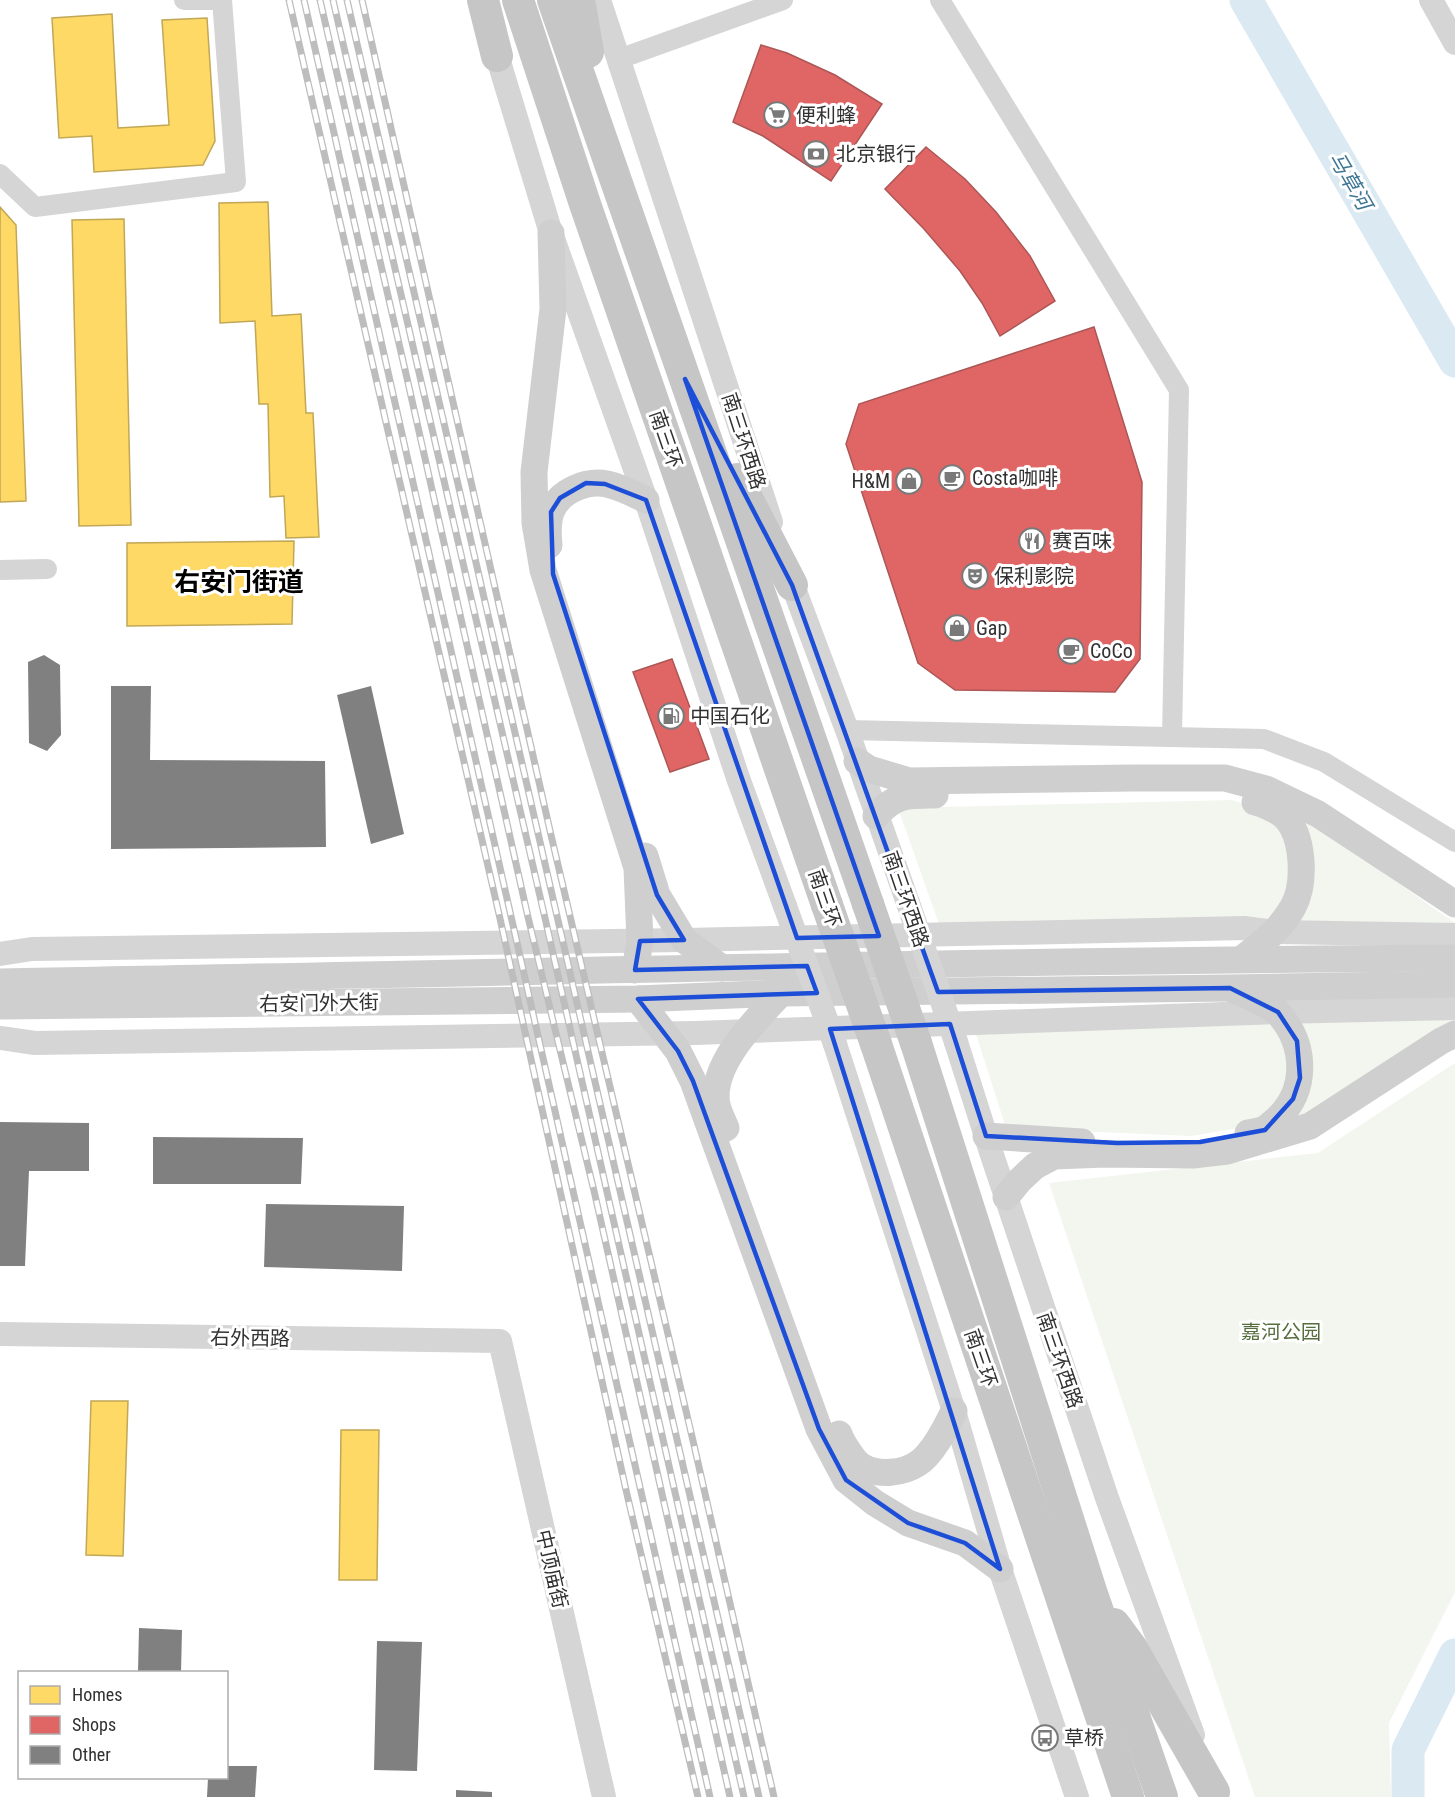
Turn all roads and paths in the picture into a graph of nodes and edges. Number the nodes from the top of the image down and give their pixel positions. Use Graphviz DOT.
graph roads {
  1 [pos="184,0"];
  2 [pos="478,0"];
  3 [pos="483,0"];
  4 [pos="518,0"];
  5 [pos="553,0"];
  6 [pos="579,0"];
  7 [pos="599,0"];
  8 [pos="783,0"];
  9 [pos="940,0"];
  10 [pos="1431,0"];
  11 [pos="1455,43"];
  12 [pos="497,56"];
  13 [pos="619,59"];
  14 [pos="0,174"];
  15 [pos="618,187"];
  16 [pos="551,233"];
  17 [pos="685,379"];
  18 [pos="646,500"];
  19 [pos="47,569"];
  20 [pos="0,570"];
  21 [pos="792,585"];
  22 [pos="847,730"];
  23 [pos="1172,736"];
  24 [pos="857,761"];
  25 [pos="876,816"];
  26 [pos="1455,842"];
  27 [pos="1455,904"];
  28 [pos="1276,932"];
  29 [pos="1455,935"];
  30 [pos="684,940"];
  31 [pos="640,941"];
  32 [pos="0,954"];
  33 [pos="1455,958"];
  34 [pos="1242,959"];
  35 [pos="722,968"];
  36 [pos="634,970"];
  37 [pos="0,982"];
  38 [pos="1455,984"];
  39 [pos="1230,988"];
  40 [pos="781,993"];
  41 [pos="638,999"];
  42 [pos="0,1006"];
  43 [pos="1455,1008"];
  44 [pos="1278,1012"];
  45 [pos="745,1032"];
  46 [pos="664,1034"];
  47 [pos="1455,1034"];
  48 [pos="0,1038"];
  49 [pos="986,1136"];
  50 [pos="1006,1197"];
  51 [pos="0,1334"];
  52 [pos="500,1341"];
  53 [pos="954,1411"];
  54 [pos="1000,1569"];
  55 [pos="1092,1594"];
  56 [pos="1215,1794"];
  57 [pos="604,1797"];
  58 [pos="1077,1797"];
  59 [pos="1128,1797"];
  60 [pos="1162,1797"];
  1 -- 14 [label="street"];
  2 -- 12 [label="street"];
  3 -- 12 [label="highway"];
  4 -- 59 [label="highway, 南三环, bridge"];
  5 -- 15 [label="highway, 南三环"];
  6 -- 15 [label="highway"];
  7 -- 13 [label="street, 南三环西路"];
  8 -- 13 [label="street"];
  9 -- 23 [label="street"];
  10 -- 11 [label="street"];
  12 -- 16 [label="street"];
  13 -- 21 [label="street, 南三环西路"];
  15 -- 17 [label="highway, 南三环"];
  16 -- 18 [label="street"];
  16 -- 31 [label="main road"];
  17 -- 21 [label="highway"];
  17 -- 55 [label="highway, 南三环, bridge"];
  18 -- 30 [label="main road"];
  18 -- 53 [label="street, bridge"];
  19 -- 20 [label="street"];
  21 -- 22 [label="street, 南三环西路"];
  22 -- 23 [label="street"];
  22 -- 24 [label="street, 南三环西路"];
  23 -- 26 [label="street"];
  24 -- 25 [label="street, 南三环西路"];
  24 -- 27 [label="main road"];
  25 -- 28 [label="main road"];
  25 -- 49 [label="street, 南三环西路, bridge"];
  28 -- 29 [label="street"];
  28 -- 30 [label="street"];
  28 -- 34 [label="main road"];
  30 -- 31 [label="street"];
  30 -- 35 [label="main road"];
  31 -- 32 [label="street"];
  31 -- 36 [label="main road"];
  33 -- 34 [label="main road, 右安门外大街"];
  34 -- 35 [label="main road, 右安门外大街"];
  35 -- 36 [label="main road, 右安门外大街"];
  36 -- 37 [label="main road, 右安门外大街"];
  38 -- 39 [label="main road, 右安门外大街"];
  39 -- 40 [label="main road, 右安门外大街"];
  39 -- 44 [label="main road"];
  40 -- 41 [label="main road, 右安门外大街"];
  40 -- 45 [label="main road"];
  41 -- 42 [label="main road, 右安门外大街"];
  41 -- 46 [label="main road"];
  43 -- 44 [label="street"];
  44 -- 45 [label="street"];
  44 -- 49 [label="main road"];
  45 -- 46 [label="street"];
  45 -- 53 [label="main road"];
  46 -- 48 [label="street"];
  46 -- 54 [label="main road"];
  47 -- 50 [label="main road"];
  49 -- 50 [label="street, 南三环西路"];
  50 -- 56 [label="street, 南三环西路"];
  51 -- 52 [label="street, 右外西路"];
  52 -- 57 [label="street, 中顶庙街"];
  53 -- 54 [label="street"];
  54 -- 58 [label="street"];
  55 -- 56 [label="highway"];
  55 -- 60 [label="highway, 南三环"];
}
